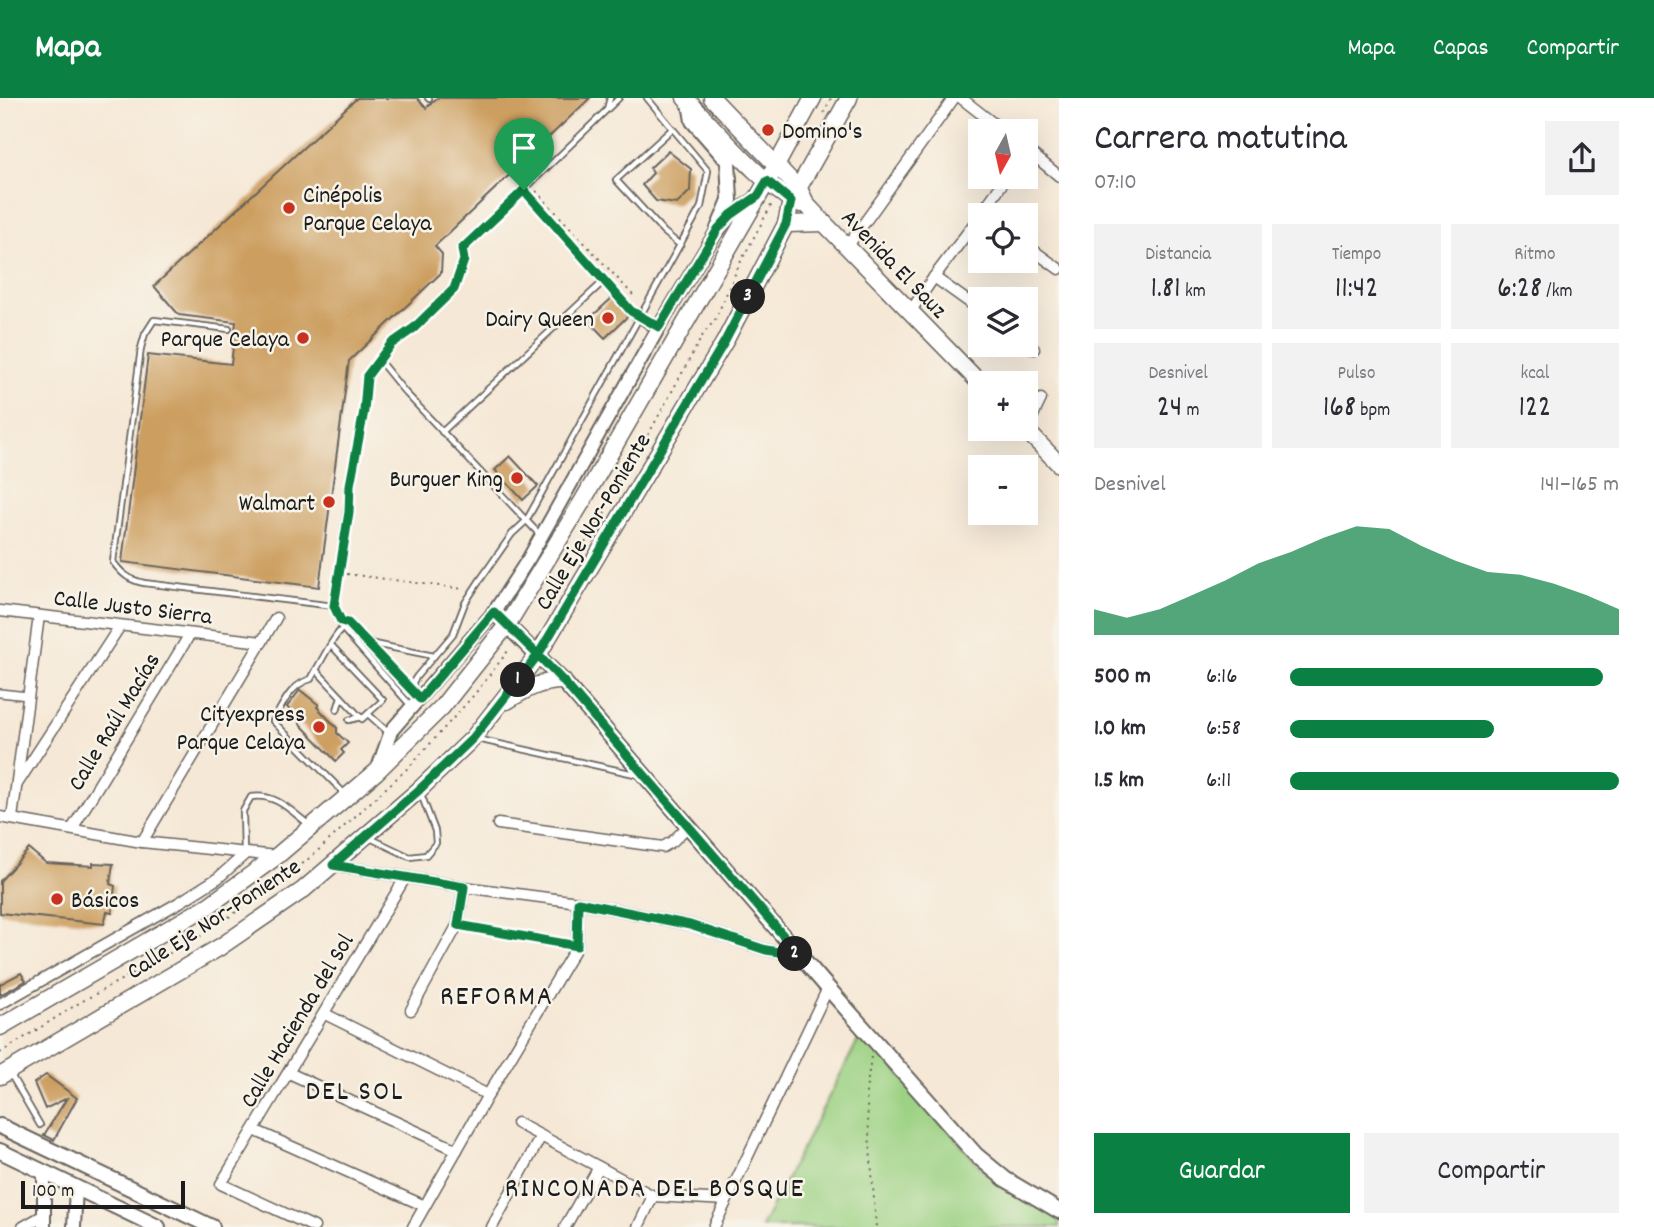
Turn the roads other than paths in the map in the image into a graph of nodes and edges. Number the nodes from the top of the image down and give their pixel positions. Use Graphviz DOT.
graph roads {
  1 [pos="612,98"];
  2 [pos="619,98"];
  3 [pos="647,98"];
  4 [pos="712,98"];
  5 [pos="813,98"];
  6 [pos="849,98"];
  7 [pos="954,98"];
  8 [pos="961,98"];
  9 [pos="688,101"];
  10 [pos="612,106"];
  11 [pos="603,116"];
  12 [pos="988,119"];
  13 [pos="671,130"];
  14 [pos="1038,159"];
  15 [pos="776,166"];
  16 [pos="1059,176"];
  17 [pos="524,190"];
  18 [pos="789,194"];
  19 [pos="758,196"];
  20 [pos="824,223"];
  21 [pos="786,224"];
  22 [pos="718,229"];
  23 [pos="968,233"];
  24 [pos="680,244"];
  25 [pos="846,247"];
  26 [pos="1038,253"];
  27 [pos="1059,269"];
  28 [pos="934,276"];
  29 [pos="604,281"];
  30 [pos="968,301"];
  31 [pos="911,312"];
  32 [pos="639,318"];
  33 [pos="229,329"];
  34 [pos="658,329"];
  35 [pos="378,359"];
  36 [pos="968,371"];
  37 [pos="1041,399"];
  38 [pos="1038,405"];
  39 [pos="442,432"];
  40 [pos="1037,441"];
  41 [pos="1059,464"];
  42 [pos="526,521"];
  43 [pos="541,536"];
  44 [pos="334,606"];
  45 [pos="0,611"];
  46 [pos="494,612"];
  47 [pos="39,616"];
  48 [pos="276,618"];
  49 [pos="342,625"];
  50 [pos="507,625"];
  51 [pos="120,626"];
  52 [pos="190,634"];
  53 [pos="352,640"];
  54 [pos="262,642"];
  55 [pos="364,642"];
  56 [pos="331,645"];
  57 [pos="538,655"];
  58 [pos="435,656"];
  59 [pos="316,670"];
  60 [pos="563,681"];
  61 [pos="0,693"];
  62 [pos="28,696"];
  63 [pos="341,697"];
  64 [pos="415,700"];
  65 [pos="498,705"];
  66 [pos="337,709"];
  67 [pos="368,714"];
  68 [pos="360,717"];
  69 [pos="349,720"];
  70 [pos="390,734"];
  71 [pos="473,738"];
  72 [pos="376,772"];
  73 [pos="646,776"];
  74 [pos="16,786"];
  75 [pos="419,790"];
  76 [pos="347,796"];
  77 [pos="0,817"];
  78 [pos="12,818"];
  79 [pos="498,824"];
  80 [pos="689,825"];
  81 [pos="311,827"];
  82 [pos="72,830"];
  83 [pos="366,836"];
  84 [pos="142,842"];
  85 [pos="244,855"];
  86 [pos="277,856"];
  87 [pos="333,865"];
  88 [pos="405,878"];
  89 [pos="464,887"];
  90 [pos="578,902"];
  91 [pos="458,925"];
  92 [pos="577,946"];
  93 [pos="800,955"];
  94 [pos="828,988"];
  95 [pos="0,1004"];
  96 [pos="411,1010"];
  97 [pos="325,1014"];
  98 [pos="0,1027"];
  99 [pos="5,1073"];
  100 [pos="289,1073"];
  101 [pos="488,1095"];
  102 [pos="517,1123"];
  103 [pos="40,1125"];
  104 [pos="0,1126"];
  105 [pos="254,1130"];
  106 [pos="541,1136"];
  107 [pos="457,1150"];
  108 [pos="4,1156"];
  109 [pos="599,1167"];
  110 [pos="44,1172"];
  111 [pos="76,1187"];
  112 [pos="653,1196"];
  113 [pos="726,1200"];
  114 [pos="425,1206"];
  115 [pos="1059,1211"];
  116 [pos="44,1221"];
  117 [pos="23,1227"];
  118 [pos="75,1227"];
  119 [pos="158,1227"];
  120 [pos="212,1227"];
  121 [pos="314,1227"];
  122 [pos="413,1227"];
  123 [pos="492,1227"];
  124 [pos="565,1227"];
  125 [pos="638,1227"];
  126 [pos="714,1227"];
  1 -- 10 [label="lane"];
  1 -- 11 [label="lane"];
  2 -- 10 [label="lane"];
  3 -- 13 [label="lane"];
  4 -- 15 [label="main road, Avenida El Sauz"];
  5 -- 15 [label="main road, Calle Eje Nor-Poniente"];
  6 -- 18 [label="main road, Calle Eje Nor-Poniente"];
  7 -- 25 [label="street"];
  8 -- 12 [label="street"];
  9 -- 18 [label="main road, Avenida El Sauz"];
  9 -- 22 [label="main road"];
  10 -- 11 [label="lane"];
  11 -- 17 [label="lane"];
  13 -- 24 [label="lane"];
  13 -- 24 [label="lane"];
  14 -- 16 [label="street"];
  15 -- 18 [label="main road, Avenida El Sauz"];
  15 -- 18 [label="main road, Calle Eje Nor-Poniente"];
  17 -- 29 [label="lane"];
  17 -- 35 [label="lane"];
  18 -- 19 [label="main road, Calle Eje Nor-Poniente"];
  18 -- 20 [label="main road, Avenida El Sauz"];
  18 -- 21 [label="main road, Calle Eje Nor-Poniente"];
  19 -- 22 [label="street"];
  19 -- 50 [label="main road, Calle Eje Nor-Poniente"];
  20 -- 21 [label="main road"];
  20 -- 25 [label="main road, Avenida El Sauz"];
  21 -- 57 [label="main road, Calle Eje Nor-Poniente"];
  22 -- 34 [label="street"];
  23 -- 28 [label="street"];
  24 -- 32 [label="lane"];
  25 -- 31 [label="main road, Avenida El Sauz"];
  26 -- 27 [label="street"];
  28 -- 30 [label="street"];
  28 -- 31 [label="street"];
  29 -- 32 [label="lane"];
  29 -- 39 [label="lane"];
  31 -- 36 [label="main road, Avenida El Sauz"];
  32 -- 34 [label="lane"];
  32 -- 42 [label="lane"];
  33 -- 44 [label="lane"];
  34 -- 43 [label="street"];
  35 -- 39 [label="lane"];
  35 -- 44 [label="lane"];
  37 -- 38 [label="street"];
  39 -- 42 [label="lane"];
  40 -- 41 [label="main road"];
  42 -- 43 [label="lane"];
  42 -- 58 [label="lane"];
  43 -- 46 [label="street"];
  44 -- 49 [label="lane"];
  45 -- 47 [label="street, Calle Justo Sierra"];
  46 -- 50 [label="main road"];
  46 -- 64 [label="street"];
  47 -- 51 [label="street, Calle Justo Sierra"];
  47 -- 62 [label="street"];
  48 -- 54 [label="street"];
  49 -- 53 [label="lane"];
  49 -- 55 [label="lane"];
  49 -- 56 [label="lane"];
  50 -- 57 [label="main road"];
  50 -- 72 [label="main road, Calle Eje Nor-Poniente"];
  51 -- 52 [label="street, Calle Justo Sierra"];
  51 -- 74 [label="street"];
  52 -- 54 [label="street, Calle Justo Sierra"];
  52 -- 82 [label="street, Calle Raúl Macías"];
  53 -- 55 [label="lane"];
  53 -- 64 [label="lane"];
  54 -- 84 [label="street"];
  55 -- 58 [label="lane"];
  55 -- 64 [label="lane"];
  56 -- 59 [label="lane"];
  56 -- 67 [label="lane"];
  57 -- 60 [label="main road"];
  57 -- 65 [label="main road, Calle Eje Nor-Poniente"];
  58 -- 64 [label="lane"];
  59 -- 63 [label="lane"];
  59 -- 76 [label="lane"];
  60 -- 65 [label="main road"];
  60 -- 73 [label="main road"];
  61 -- 62 [label="street"];
  62 -- 74 [label="street"];
  63 -- 66 [label="lane"];
  63 -- 68 [label="lane"];
  64 -- 70 [label="street"];
  65 -- 71 [label="main road, Calle Eje Nor-Poniente"];
  67 -- 68 [label="lane"];
  67 -- 70 [label="lane"];
  68 -- 69 [label="lane"];
  70 -- 72 [label="street"];
  71 -- 73 [label="lane"];
  71 -- 75 [label="main road, Calle Eje Nor-Poniente"];
  72 -- 76 [label="main road, Calle Eje Nor-Poniente"];
  73 -- 80 [label="main road"];
  74 -- 78 [label="street"];
  75 -- 83 [label="main road, Calle Eje Nor-Poniente"];
  75 -- 83 [label="lane"];
  76 -- 81 [label="main road, Calle Eje Nor-Poniente"];
  77 -- 78 [label="street"];
  78 -- 82 [label="street"];
  79 -- 80 [label="street"];
  80 -- 93 [label="main road"];
  81 -- 85 [label="lane"];
  81 -- 86 [label="main road, Calle Eje Nor-Poniente"];
  82 -- 84 [label="street"];
  83 -- 87 [label="main road, Calle Eje Nor-Poniente"];
  84 -- 85 [label="street"];
  85 -- 86 [label="street"];
  85 -- 95 [label="street"];
  86 -- 98 [label="main road, Calle Eje Nor-Poniente"];
  87 -- 88 [label="street"];
  87 -- 99 [label="main road, Calle Eje Nor-Poniente"];
  88 -- 89 [label="street"];
  88 -- 97 [label="street, Calle Hacienda del Sol"];
  89 -- 90 [label="street"];
  89 -- 91 [label="street"];
  90 -- 92 [label="street"];
  90 -- 93 [label="street"];
  91 -- 92 [label="street"];
  91 -- 96 [label="street"];
  92 -- 101 [label="street"];
  93 -- 94 [label="main road"];
  94 -- 113 [label="street"];
  94 -- 115 [label="main road"];
  97 -- 100 [label="street, Calle Hacienda del Sol"];
  97 -- 101 [label="street"];
  99 -- 103 [label="lane"];
  100 -- 105 [label="street, Calle Hacienda del Sol"];
  100 -- 107 [label="street"];
  101 -- 107 [label="street"];
  102 -- 106 [label="street"];
  104 -- 120 [label="main road"];
  105 -- 114 [label="street"];
  105 -- 121 [label="street, Calle Hacienda del Sol"];
  106 -- 109 [label="street"];
  106 -- 123 [label="street"];
  107 -- 114 [label="street"];
  108 -- 110 [label="main road"];
  109 -- 112 [label="street"];
  109 -- 124 [label="street"];
  110 -- 111 [label="main road"];
  110 -- 116 [label="street"];
  111 -- 118 [label="street"];
  111 -- 119 [label="main road"];
  112 -- 113 [label="street"];
  112 -- 125 [label="street"];
  113 -- 126 [label="street"];
  114 -- 122 [label="street"];
  116 -- 117 [label="street"];
}
